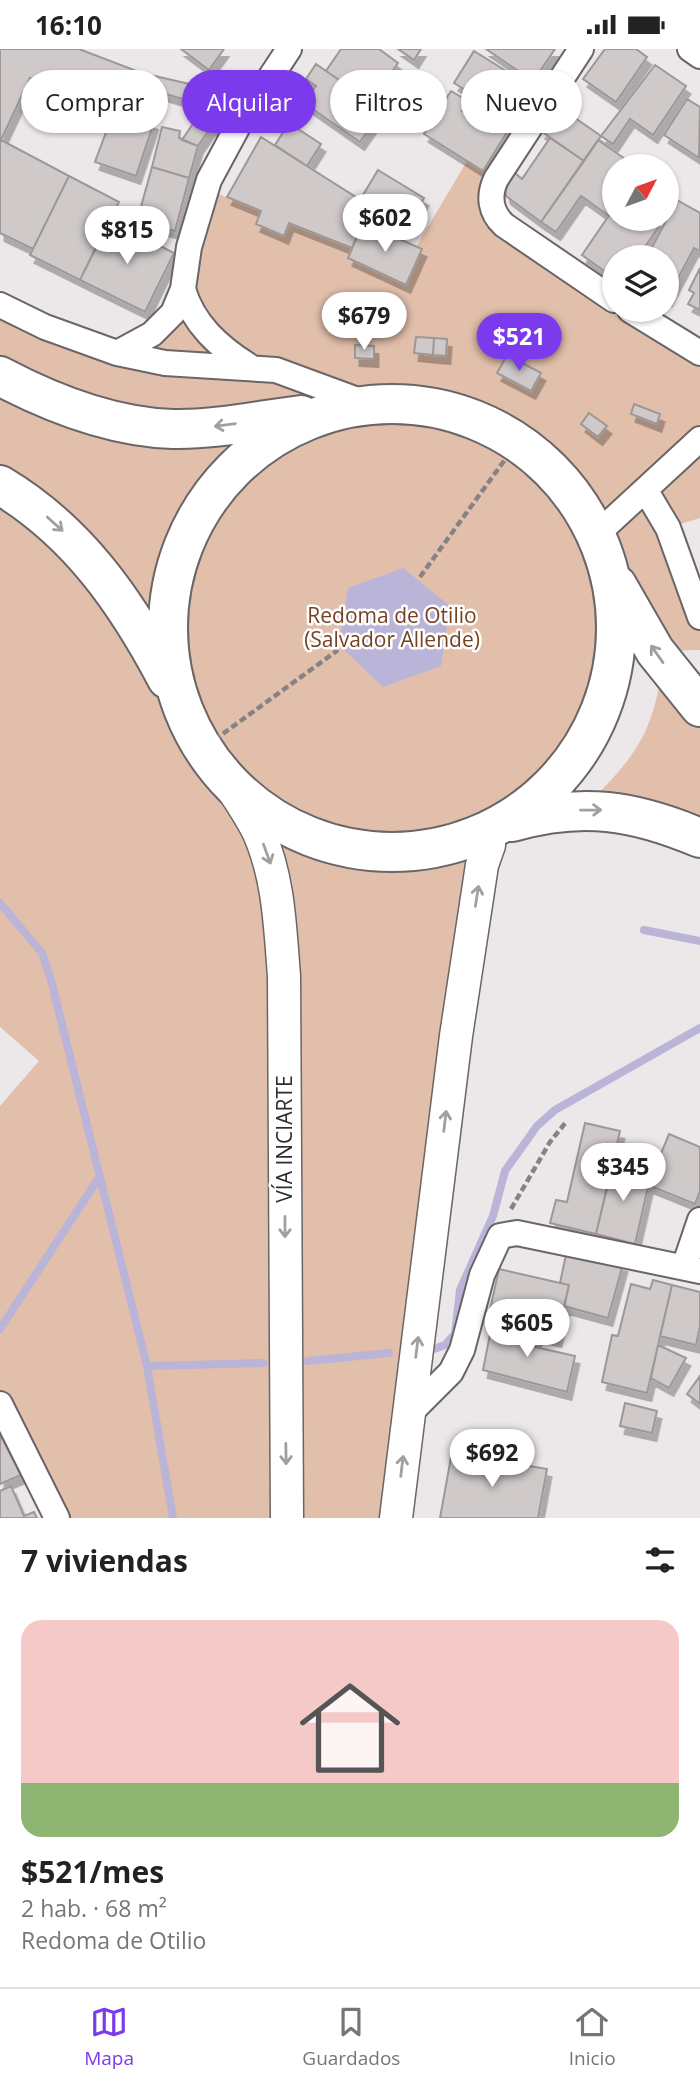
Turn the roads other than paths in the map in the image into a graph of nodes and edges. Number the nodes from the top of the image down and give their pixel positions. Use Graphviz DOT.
graph roads {
  1 [pos="289,49"];
  2 [pos="581,49"];
  3 [pos="690,49"];
  4 [pos="700,56"];
  5 [pos="183,289"];
  6 [pos="602,292"];
  7 [pos="0,305"];
  8 [pos="650,322"];
  9 [pos="117,353"];
  10 [pos="700,353"];
  11 [pos="249,366"];
  12 [pos="0,376"];
  13 [pos="356,407"];
  14 [pos="700,439"];
  15 [pos="0,485"];
  16 [pos="646,491"];
  17 [pos="601,550"];
  18 [pos="700,618"];
  19 [pos="696,691"];
  20 [pos="205,747"];
  21 [pos="493,829"];
  22 [pos="700,838"];
  23 [pos="700,1220"];
  24 [pos="692,1269"];
  25 [pos="0,1404"];
  26 [pos="408,1415"];
  27 [pos="57,1518"];
  28 [pos="287,1518"];
  29 [pos="396,1518"];
  1 -- 5 [label="street"];
  2 -- 6 [label="street"];
  3 -- 4 [label="street"];
  5 -- 9 [label="street"];
  5 -- 11 [label="street"];
  7 -- 9 [label="street"];
  8 -- 10 [label="street"];
  9 -- 11 [label="street"];
  11 -- 13 [label="street"];
  13 -- 12 [label="highway, one-way"];
  13 -- 17 [label="highway"];
  13 -- 20 [label="highway"];
  14 -- 16 [label="street"];
  15 -- 20 [label="highway, one-way"];
  16 -- 17 [label="street"];
  16 -- 18 [label="street"];
  19 -- 17 [label="highway, one-way"];
  17 -- 21 [label="highway"];
  20 -- 21 [label="highway"];
  20 -- 28 [label="street, VÍA INCIARTE, one-way"];
  21 -- 22 [label="highway, one-way"];
  26 -- 21 [label="street, one-way"];
  23 -- 24 [label="street"];
  24 -- 26 [label="street"];
  25 -- 27 [label="street"];
  29 -- 26 [label="street, one-way"];
}
